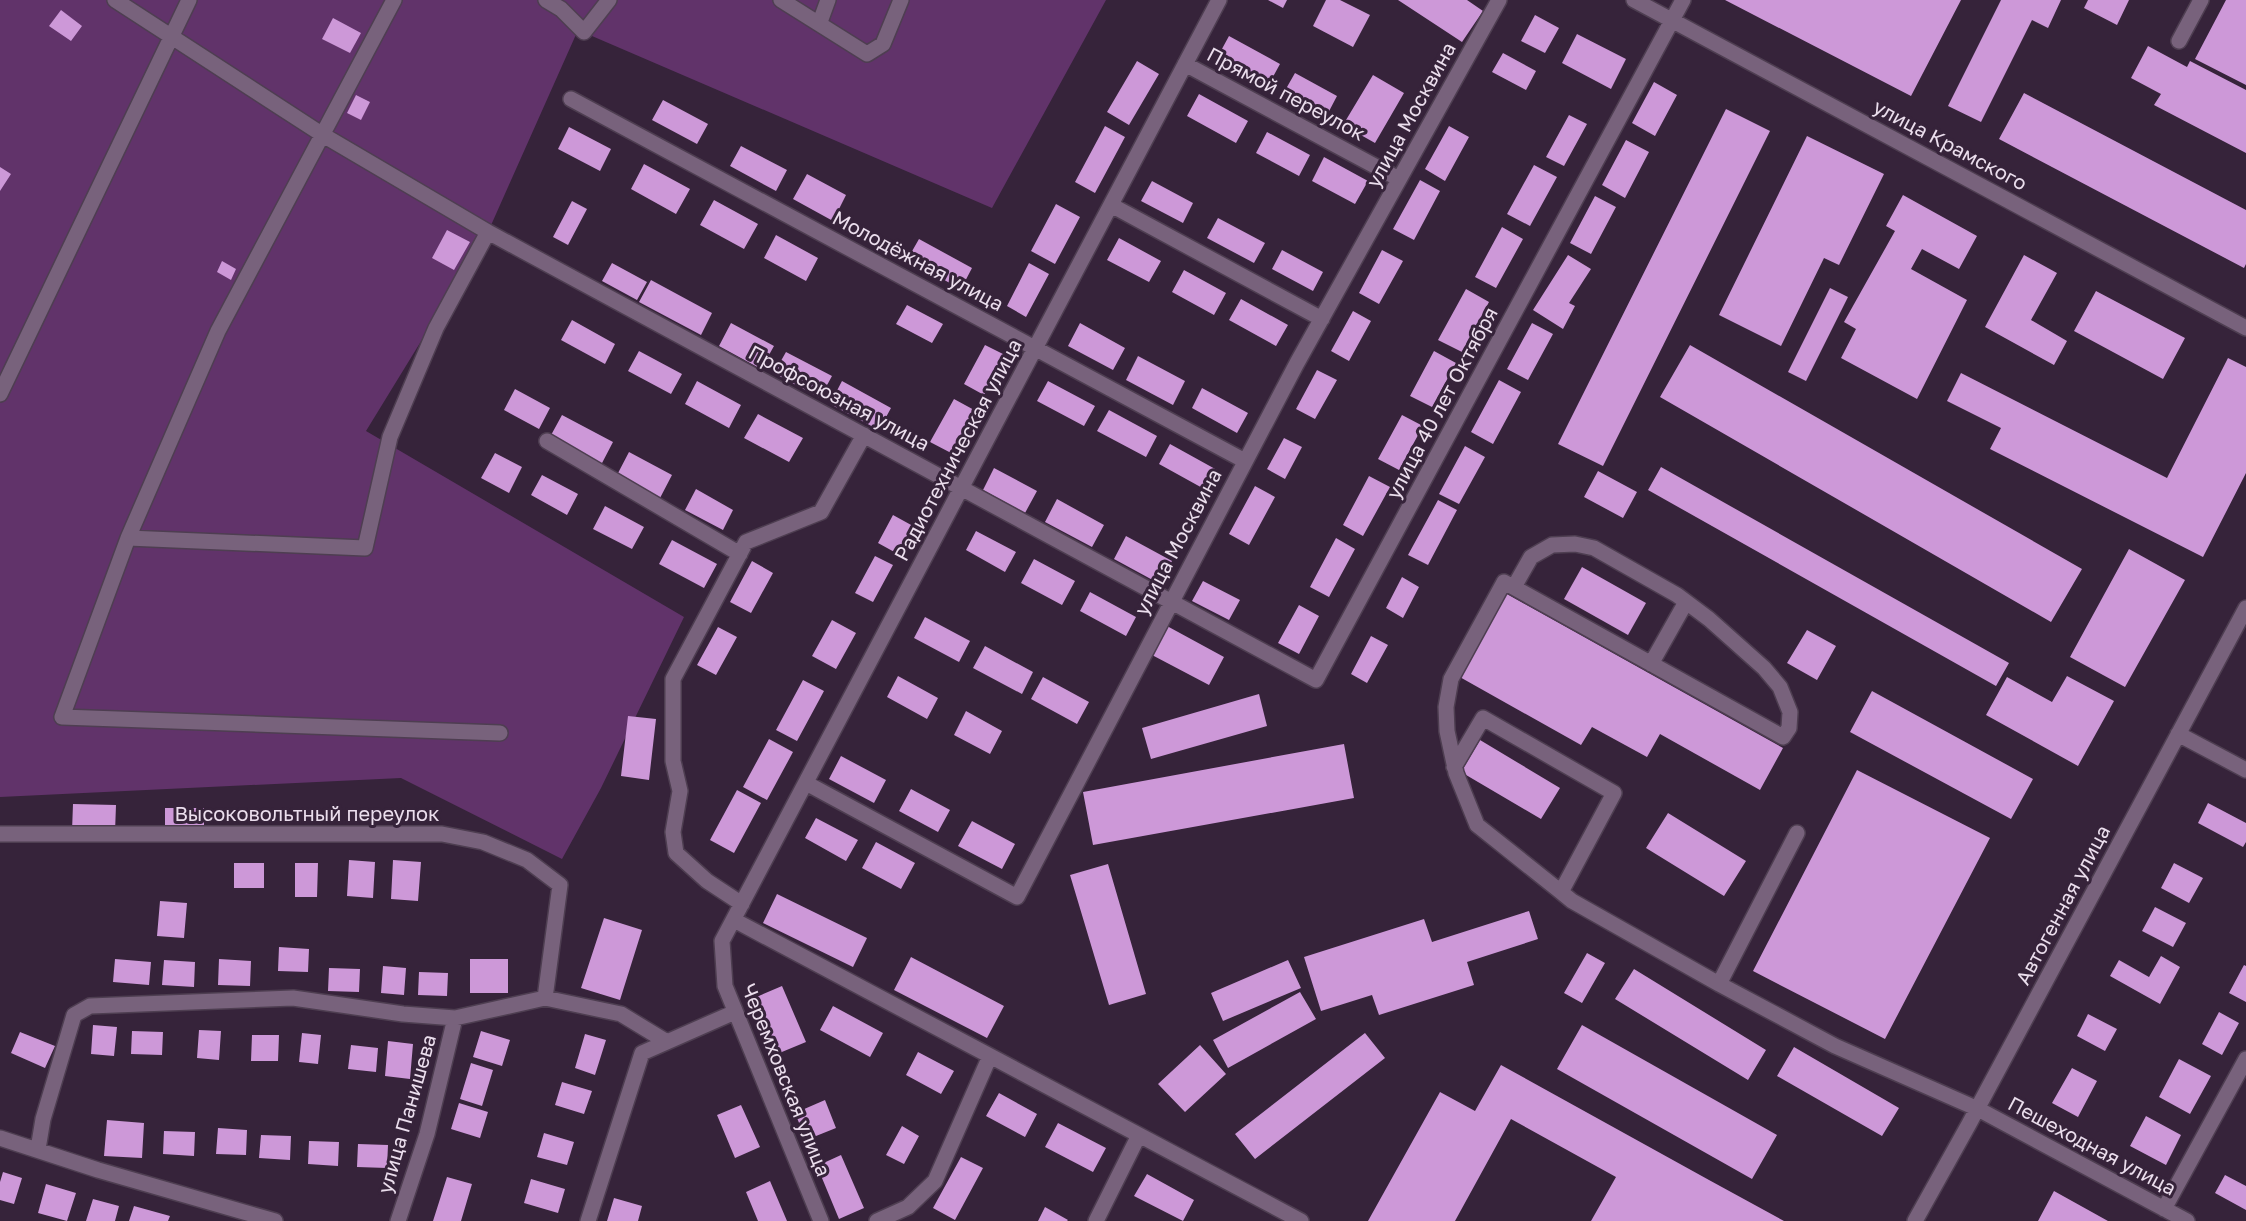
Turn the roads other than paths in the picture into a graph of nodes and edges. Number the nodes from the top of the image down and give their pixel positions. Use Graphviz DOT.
graph roads {
  1 [pos="115,0"];
  2 [pos="189,0"];
  3 [pos="394,0"];
  4 [pos="546,0"];
  5 [pos="609,0"];
  6 [pos="781,0"];
  7 [pos="828,0"];
  8 [pos="901,0"];
  9 [pos="1219,0"];
  10 [pos="1499,0"];
  11 [pos="1634,0"];
  12 [pos="1683,0"];
  13 [pos="2201,0"];
  14 [pos="1672,21"];
  15 [pos="820,22"];
  16 [pos="171,37"];
  17 [pos="2179,41"];
  18 [pos="1185,64"];
  19 [pos="571,99"];
  20 [pos="323,135"];
  21 [pos="1399,179"];
  22 [pos="1110,205"];
  23 [pos="488,232"];
  24 [pos="1322,318"];
  25 [pos="2246,328"];
  26 [pos="1035,348"];
  27 [pos="0,394"];
  28 [pos="864,435"];
  29 [pos="547,441"];
  30 [pos="1245,460"];
  31 [pos="961,488"];
  32 [pos="128,538"];
  33 [pos="740,554"];
  34 [pos="1514,588"];
  35 [pos="1170,601"];
  36 [pos="1686,602"];
  37 [pos="2246,608"];
  38 [pos="1651,664"];
  39 [pos="500,734"];
  40 [pos="2178,734"];
  41 [pos="1454,767"];
  42 [pos="2246,770"];
  43 [pos="806,783"];
  44 [pos="1797,833"];
  45 [pos="0,834"];
  46 [pos="1561,892"];
  47 [pos="742,904"];
  48 [pos="734,920"];
  49 [pos="1719,984"];
  50 [pos="545,998"];
  51 [pos="735,1012"];
  52 [pos="455,1017"];
  53 [pos="667,1042"];
  54 [pos="990,1056"];
  55 [pos="2246,1059"];
  56 [pos="1978,1108"];
  57 [pos="1139,1135"];
  58 [pos="0,1138"];
  59 [pos="38,1149"];
  60 [pos="2164,1209"];
  61 [pos="275,1221"];
  62 [pos="398,1221"];
  63 [pos="588,1221"];
  64 [pos="821,1221"];
  65 [pos="877,1221"];
  66 [pos="1096,1221"];
  67 [pos="1301,1221"];
  68 [pos="1915,1221"];
  69 [pos="2187,1221"];
  1 -- 16 [label="street, Профсоюзная улица"];
  2 -- 16 [label="street"];
  3 -- 20 [label="street"];
  4 -- 5 [label="street"];
  6 -- 15 [label="street"];
  7 -- 15 [label="street"];
  8 -- 15 [label="street"];
  9 -- 18 [label="street, Радиотехническая улица"];
  10 -- 21 [label="street, улица Москвина"];
  11 -- 14 [label="street, улица Крамского"];
  12 -- 14 [label="street, улица 40 лет Октября"];
  13 -- 17 [label="street"];
  14 -- 25 [label="street, улица Крамского"];
  14 -- 35 [label="street, улица 40 лет Октября"];
  16 -- 20 [label="street, Профсоюзная улица"];
  16 -- 27 [label="street"];
  18 -- 21 [label="street, Прямой переулок"];
  18 -- 22 [label="street, Радиотехническая улица"];
  19 -- 26 [label="street, Молодёжная улица"];
  20 -- 23 [label="street, Профсоюзная улица"];
  20 -- 32 [label="street"];
  21 -- 24 [label="street, улица Москвина"];
  22 -- 24 [label="street"];
  22 -- 26 [label="street, Радиотехническая улица"];
  23 -- 28 [label="street, Профсоюзная улица"];
  23 -- 32 [label="street"];
  24 -- 30 [label="street, улица Москвина"];
  26 -- 30 [label="street, Молодёжная улица"];
  26 -- 31 [label="street, Радиотехническая улица"];
  28 -- 31 [label="street, Профсоюзная улица"];
  28 -- 33 [label="street"];
  29 -- 33 [label="street"];
  30 -- 35 [label="street, улица Москвина"];
  31 -- 35 [label="street, Профсоюзная улица"];
  31 -- 43 [label="street, Радиотехническая улица"];
  32 -- 39 [label="street"];
  33 -- 47 [label="street"];
  34 -- 36 [label="street"];
  34 -- 38 [label="street"];
  34 -- 41 [label="street, Пешеходная улица"];
  35 -- 43 [label="street, улица Москвина"];
  36 -- 38 [label="street"];
  36 -- 38 [label="street"];
  37 -- 40 [label="street, Автогенная улица"];
  40 -- 42 [label="street"];
  40 -- 56 [label="street, Автогенная улица"];
  41 -- 46 [label="street, Пешеходная улица"];
  41 -- 46 [label="street"];
  43 -- 47 [label="street, Радиотехническая улица"];
  44 -- 49 [label="street"];
  45 -- 50 [label="street, Высоковольтный переулок"];
  46 -- 49 [label="street, Пешеходная улица"];
  47 -- 48 [label="street, Радиотехническая улица"];
  48 -- 51 [label="street, Черемховская улица"];
  48 -- 54 [label="street"];
  49 -- 56 [label="street, Пешеходная улица"];
  50 -- 52 [label="street"];
  50 -- 53 [label="street"];
  51 -- 53 [label="street"];
  51 -- 64 [label="street, Черемховская улица"];
  52 -- 59 [label="street"];
  52 -- 62 [label="street, улица Панишева"];
  53 -- 63 [label="street"];
  54 -- 57 [label="street"];
  54 -- 65 [label="street"];
  55 -- 60 [label="street"];
  56 -- 60 [label="street, Пешеходная улица"];
  56 -- 68 [label="street, Автогенная улица"];
  57 -- 66 [label="street"];
  57 -- 67 [label="street"];
  58 -- 59 [label="street"];
  59 -- 61 [label="street"];
  60 -- 69 [label="street, Пешеходная улица"];
}
